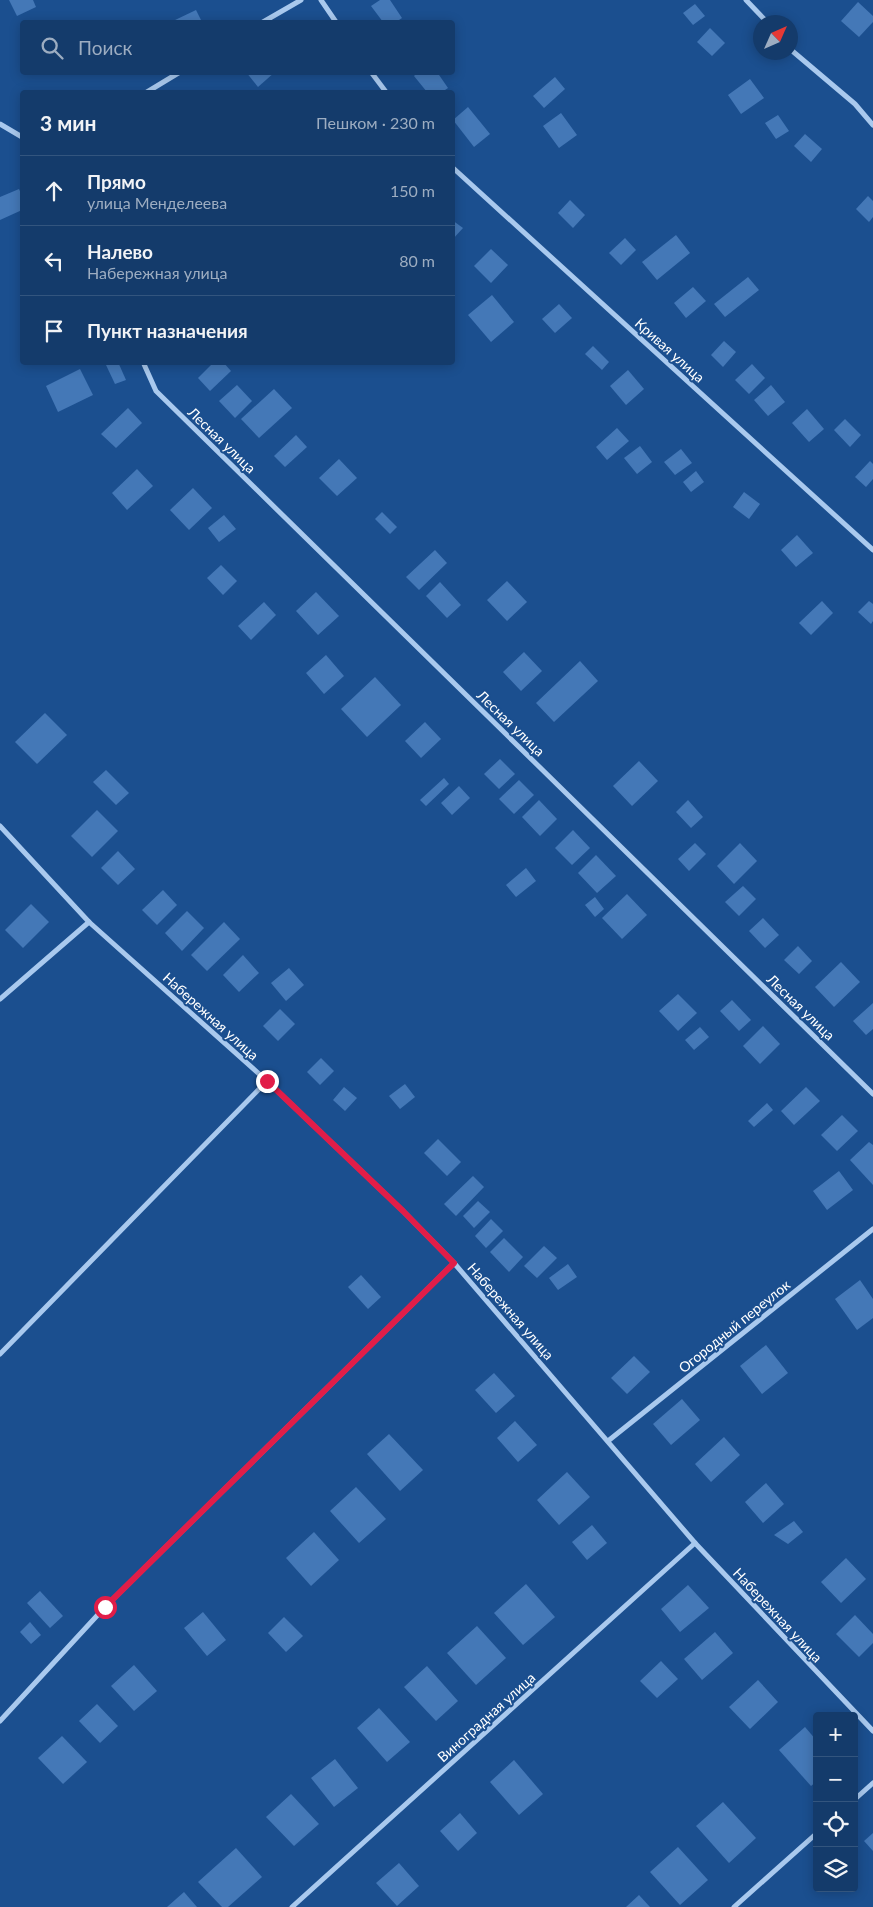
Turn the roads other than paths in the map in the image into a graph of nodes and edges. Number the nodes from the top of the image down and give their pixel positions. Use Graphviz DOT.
graph roads {
  1 [pos="301,0"];
  2 [pos="321,0"];
  3 [pos="746,0"];
  4 [pos="760,15"];
  5 [pos="266,20"];
  6 [pos="335,20"];
  7 [pos="798,56"];
  8 [pos="175,75"];
  9 [pos="373,75"];
  10 [pos="150,90"];
  11 [pos="384,90"];
  12 [pos="0,124"];
  13 [pos="873,125"];
  14 [pos="20,136"];
  15 [pos="455,170"];
  16 [pos="144,365"];
  17 [pos="873,550"];
  18 [pos="0,826"];
  19 [pos="89,922"];
  20 [pos="0,999"];
  21 [pos="267,1081"];
  22 [pos="873,1094"];
  23 [pos="873,1230"];
  24 [pos="454,1263"];
  25 [pos="0,1354"];
  26 [pos="608,1441"];
  27 [pos="695,1543"];
  28 [pos="0,1721"];
  29 [pos="873,1731"];
  30 [pos="873,1783"];
  31 [pos="858,1796"];
  32 [pos="813,1837"];
  33 [pos="292,1907"];
  34 [pos="734,1907"];
  1 -- 5 [label="street"];
  2 -- 6 [label="street"];
  3 -- 4 [label="street"];
  7 -- 13 [label="street"];
  8 -- 10 [label="street"];
  9 -- 11 [label="street"];
  12 -- 14 [label="street"];
  15 -- 17 [label="street, Кривая улица"];
  16 -- 22 [label="street, Лесная улица"];
  18 -- 19 [label="street, Набережная улица"];
  19 -- 20 [label="street"];
  19 -- 21 [label="street, Набережная улица"];
  21 -- 24 [label="street, Набережная улица"];
  21 -- 25 [label="street"];
  23 -- 26 [label="street, Огородный переулок"];
  24 -- 26 [label="street, Набережная улица"];
  24 -- 28 [label="street"];
  26 -- 27 [label="street, Набережная улица"];
  27 -- 29 [label="street, Набережная улица"];
  27 -- 33 [label="street, Виноградная улица"];
  30 -- 31 [label="street"];
  32 -- 34 [label="street"];
}
